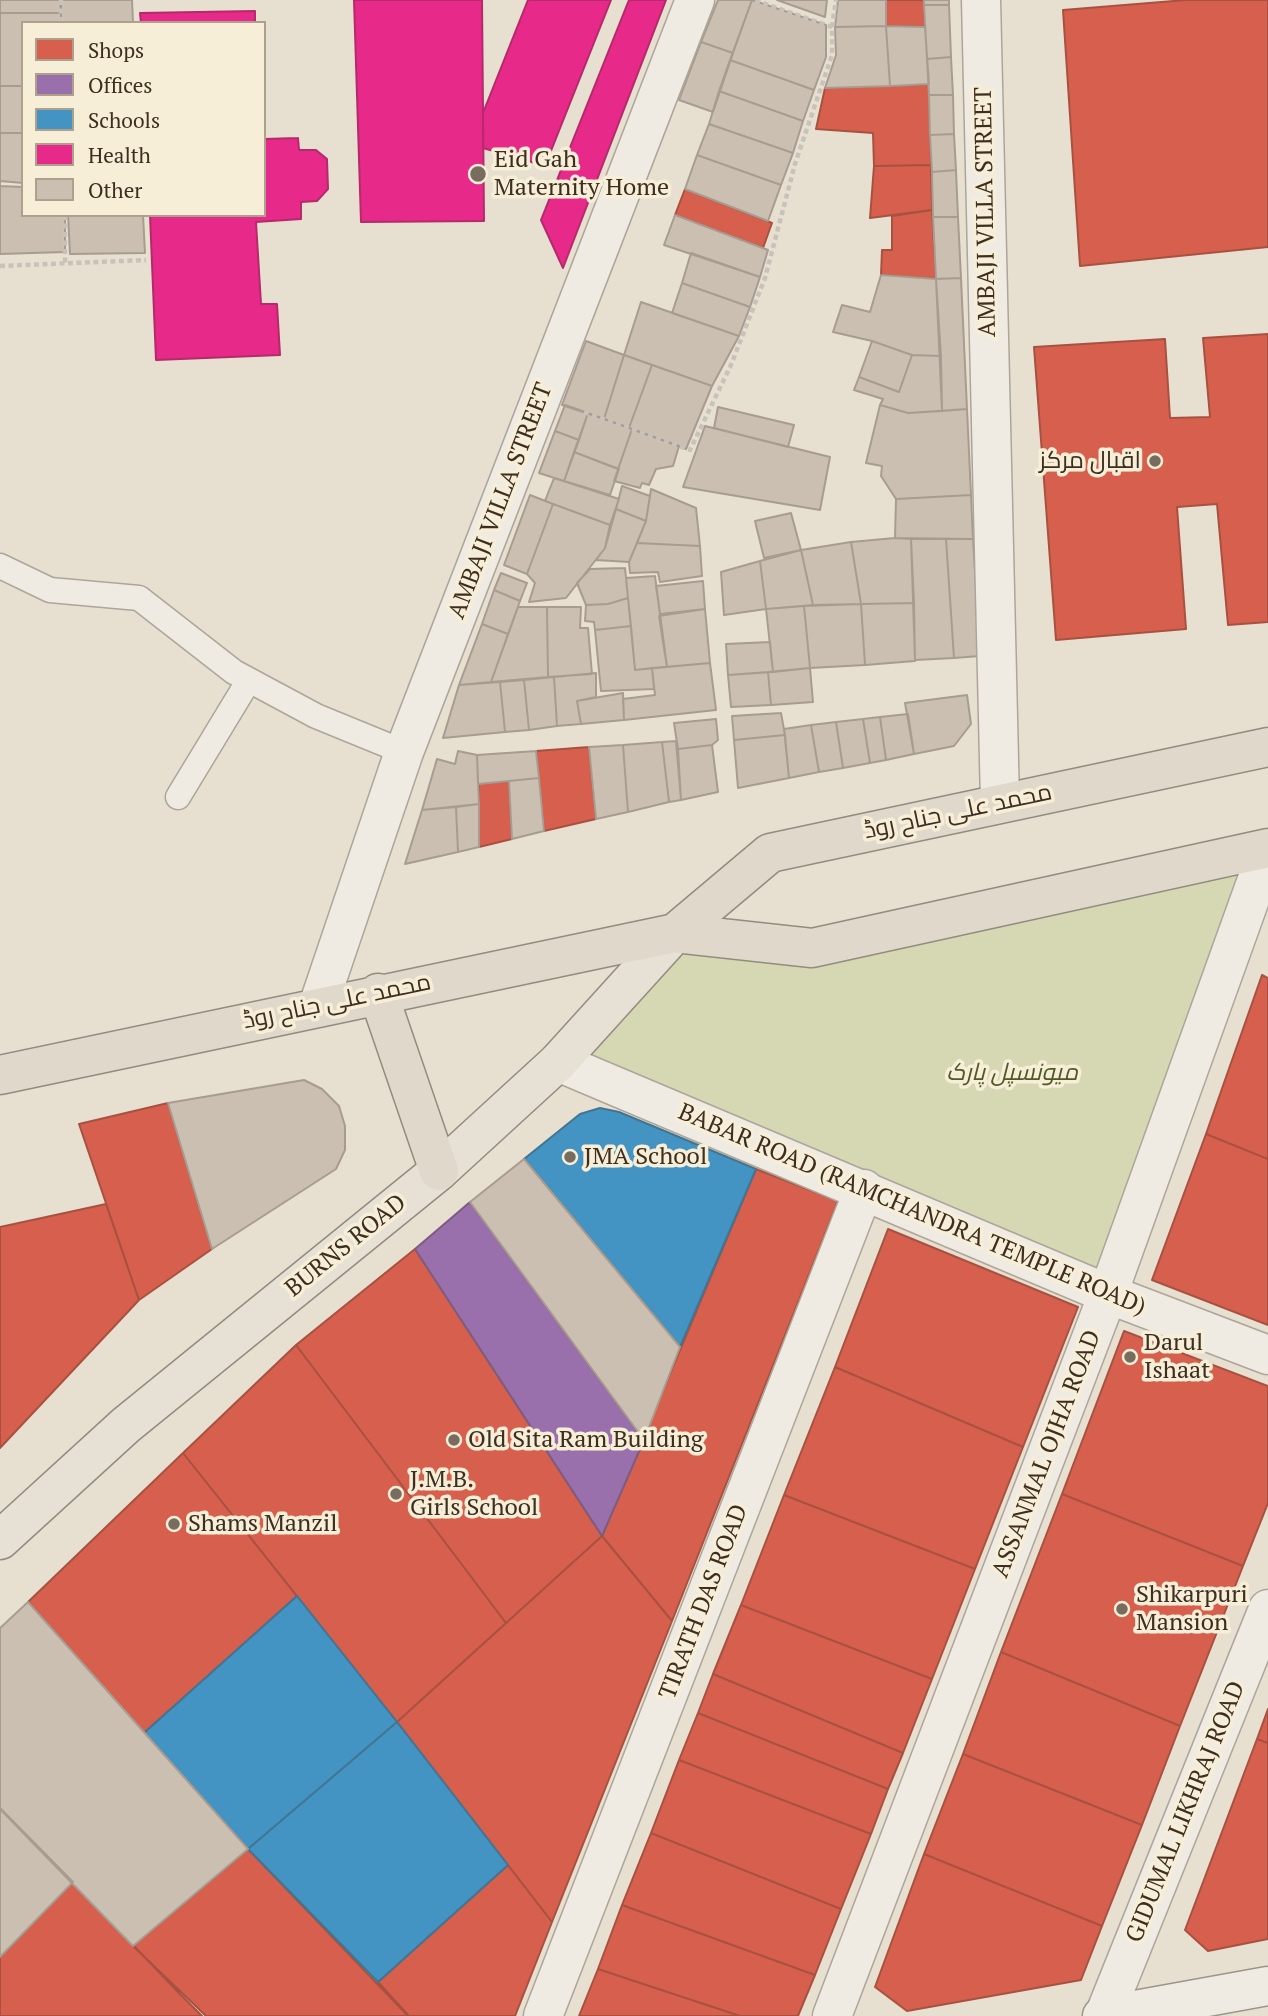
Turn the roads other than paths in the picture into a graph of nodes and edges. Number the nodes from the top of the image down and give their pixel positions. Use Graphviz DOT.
graph roads {
  1 [pos="695,0"];
  2 [pos="981,0"];
  3 [pos="0,566"];
  4 [pos="249,680"];
  5 [pos="1268,747"];
  6 [pos="404,752"];
  7 [pos="178,796"];
  8 [pos="1000,802"];
  9 [pos="1268,848"];
  10 [pos="674,933"];
  11 [pos="378,993"];
  12 [pos="318,1006"];
  13 [pos="558,1062"];
  14 [pos="0,1075"];
  15 [pos="439,1171"];
  16 [pos="864,1189"];
  17 [pos="1108,1294"];
  18 [pos="1268,1355"];
  19 [pos="0,1540"];
  20 [pos="1268,1609"];
  21 [pos="1268,1986"];
  22 [pos="543,2016"];
  23 [pos="832,2016"];
  24 [pos="1103,2016"];
  1 -- 6 [label="street, AMBAJI VILLA STREET"];
  2 -- 8 [label="street, AMBAJI VILLA STREET"];
  3 -- 4 [label="lane"];
  4 -- 6 [label="lane"];
  4 -- 7 [label="lane"];
  5 -- 8 [label="highway, محمد علی جناح روڈ"];
  6 -- 12 [label="street, AMBAJI VILLA STREET"];
  8 -- 10 [label="highway, محمد علی جناح روڈ"];
  9 -- 10 [label="highway, محمد علی جناح روڈ"];
  9 -- 17 [label="street, ASSANMAL OJHA ROAD"];
  10 -- 11 [label="highway, محمد علی جناح روڈ"];
  10 -- 13 [label="main road, BURNS ROAD"];
  11 -- 12 [label="highway, محمد علی جناح روڈ"];
  11 -- 15 [label="highway"];
  12 -- 14 [label="highway, محمد علی جناح روڈ"];
  13 -- 15 [label="main road, BURNS ROAD"];
  13 -- 16 [label="street, BABAR ROAD (RAMCHANDRA TEMPLE ROAD)"];
  15 -- 19 [label="main road, BURNS ROAD"];
  16 -- 17 [label="street, BABAR ROAD (RAMCHANDRA TEMPLE ROAD)"];
  16 -- 22 [label="street, TIRATH DAS ROAD"];
  17 -- 18 [label="street, BABAR ROAD (RAMCHANDRA TEMPLE ROAD)"];
  17 -- 23 [label="street, ASSANMAL OJHA ROAD"];
  20 -- 24 [label="street, GIDUMAL LIKHRAJ ROAD"];
  21 -- 24 [label="street"];
}
